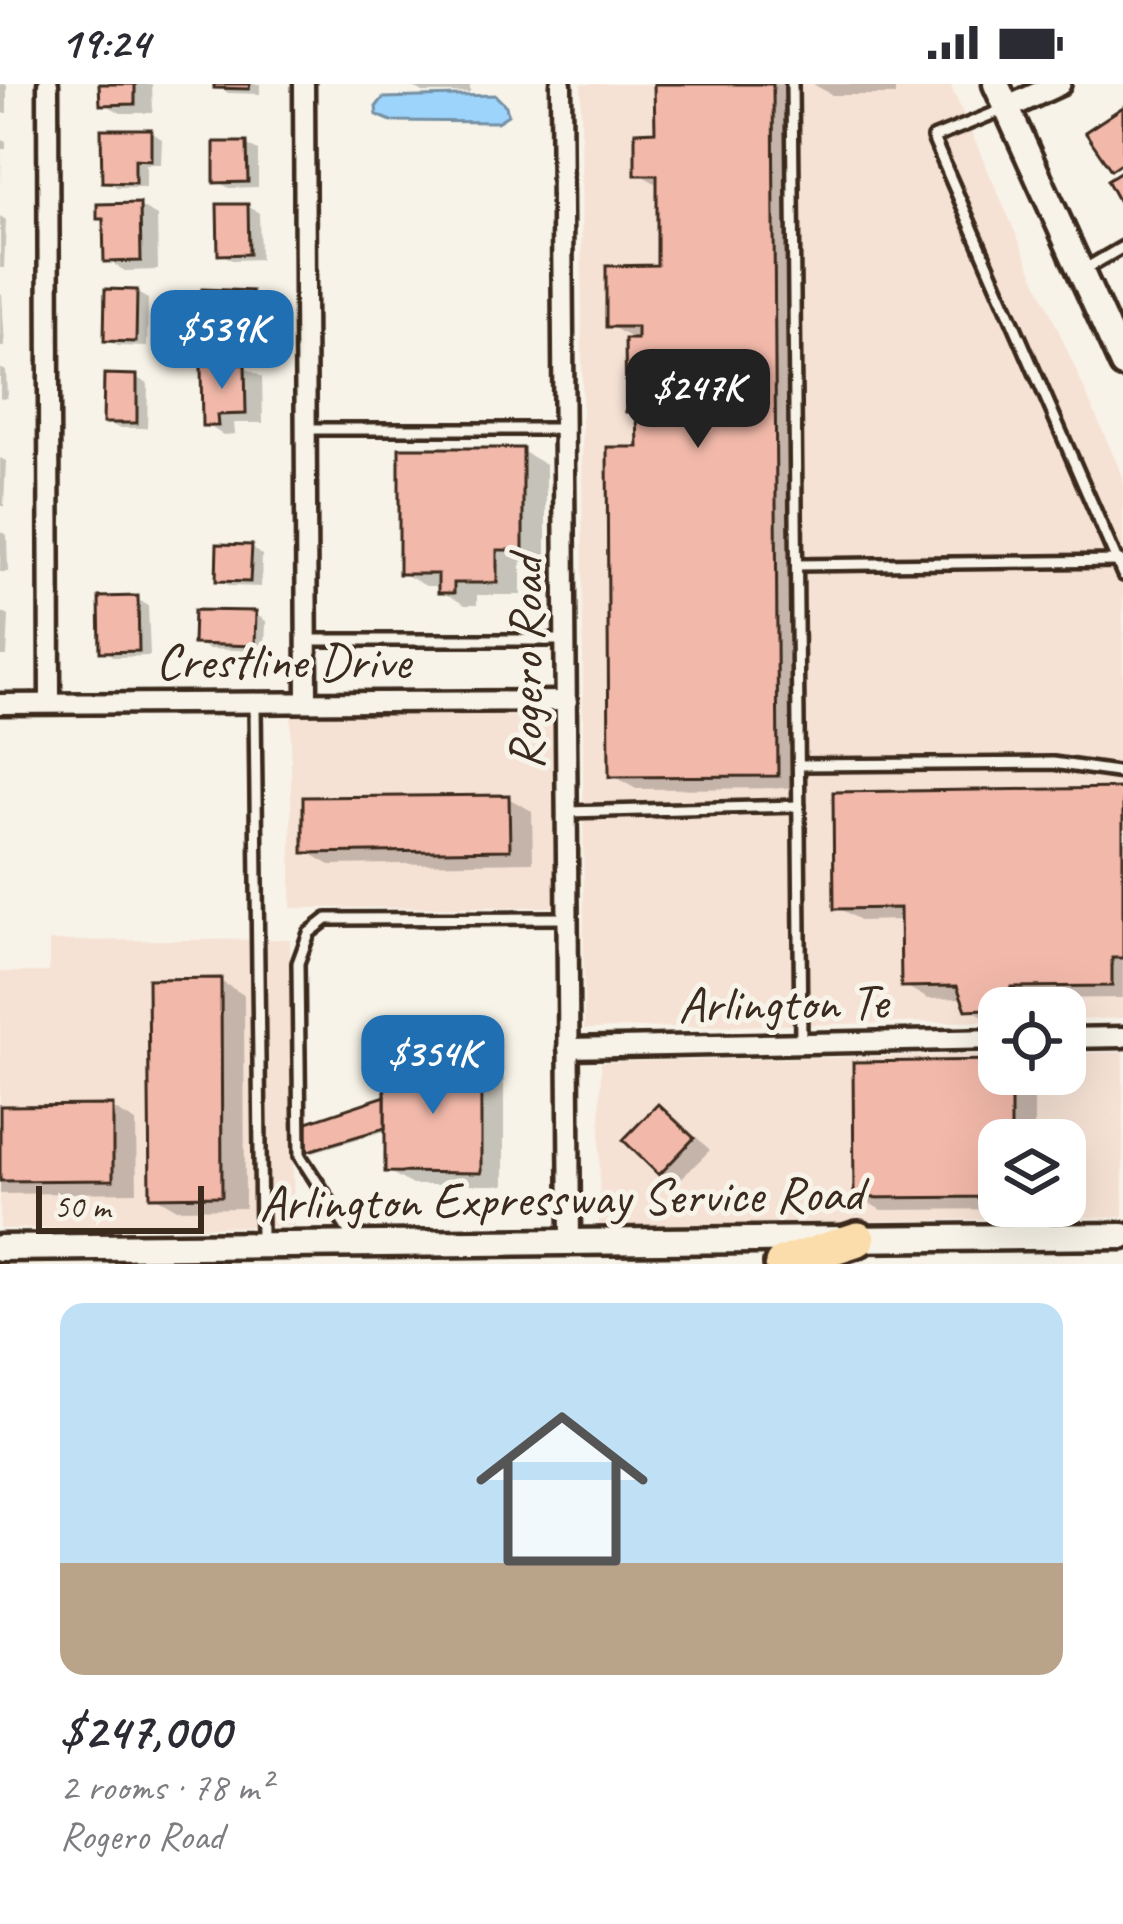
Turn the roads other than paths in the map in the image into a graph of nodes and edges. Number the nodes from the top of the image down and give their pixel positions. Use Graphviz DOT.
graph roads {
  1 [pos="48,84"];
  2 [pos="304,84"];
  3 [pos="561,84"];
  4 [pos="792,84"];
  5 [pos="996,84"];
  6 [pos="1059,84"];
  7 [pos="1007,108"];
  8 [pos="1123,247"];
  9 [pos="1081,271"];
  10 [pos="1113,317"];
  11 [pos="1123,365"];
  12 [pos="305,429"];
  13 [pos="564,429"];
  14 [pos="1120,561"];
  15 [pos="797,565"];
  16 [pos="1123,575"];
  17 [pos="307,640"];
  18 [pos="566,640"];
  19 [pos="307,700"];
  20 [pos="567,700"];
  21 [pos="255,701"];
  22 [pos="50,703"];
  23 [pos="0,704"];
  24 [pos="799,765"];
  25 [pos="1123,773"];
  26 [pos="799,806"];
  27 [pos="567,812"];
  28 [pos="567,918"];
  29 [pos="1123,1037"];
  30 [pos="1086,1038"];
  31 [pos="978,1040"];
  32 [pos="801,1043"];
  33 [pos="568,1048"];
  34 [pos="1123,1236"];
  35 [pos="858,1239"];
  36 [pos="570,1242"];
  37 [pos="357,1244"];
  38 [pos="261,1245"];
  39 [pos="0,1248"];
  40 [pos="782,1264"];
  1 -- 22 [label="street"];
  2 -- 12 [label="street"];
  3 -- 13 [label="street, Rogero Road"];
  4 -- 15 [label="lane"];
  5 -- 7 [label="main road"];
  6 -- 7 [label="street"];
  7 -- 9 [label="main road"];
  7 -- 14 [label="lane"];
  8 -- 9 [label="lane"];
  9 -- 10 [label="main road"];
  10 -- 11 [label="main road"];
  12 -- 13 [label="lane"];
  12 -- 17 [label="street"];
  13 -- 18 [label="street, Rogero Road"];
  14 -- 15 [label="lane"];
  14 -- 16 [label="lane"];
  15 -- 24 [label="lane"];
  17 -- 18 [label="lane"];
  17 -- 19 [label="street"];
  18 -- 20 [label="street, Rogero Road"];
  19 -- 20 [label="street, Crestline Drive"];
  19 -- 21 [label="street, Crestline Drive"];
  20 -- 27 [label="street, Rogero Road"];
  21 -- 22 [label="street, Crestline Drive"];
  21 -- 38 [label="lane"];
  22 -- 23 [label="street, Crestline Drive"];
  24 -- 25 [label="lane"];
  24 -- 26 [label="lane"];
  26 -- 27 [label="lane"];
  26 -- 32 [label="lane"];
  27 -- 28 [label="street, Rogero Road"];
  28 -- 33 [label="street, Rogero Road"];
  28 -- 37 [label="lane"];
  29 -- 30 [label="street"];
  31 -- 32 [label="street, Arlington Te"];
  32 -- 33 [label="street, Arlington Te"];
  33 -- 36 [label="street, Rogero Road"];
  34 -- 35 [label="main road, Arlington Expressway Service Road"];
  35 -- 36 [label="main road, Arlington Expressway Service Road"];
  35 -- 40 [label="highway"];
  36 -- 37 [label="main road, Arlington Expressway Service Road"];
  37 -- 38 [label="main road, Arlington Expressway Service Road"];
  38 -- 39 [label="main road, Arlington Expressway Service Road"];
}
